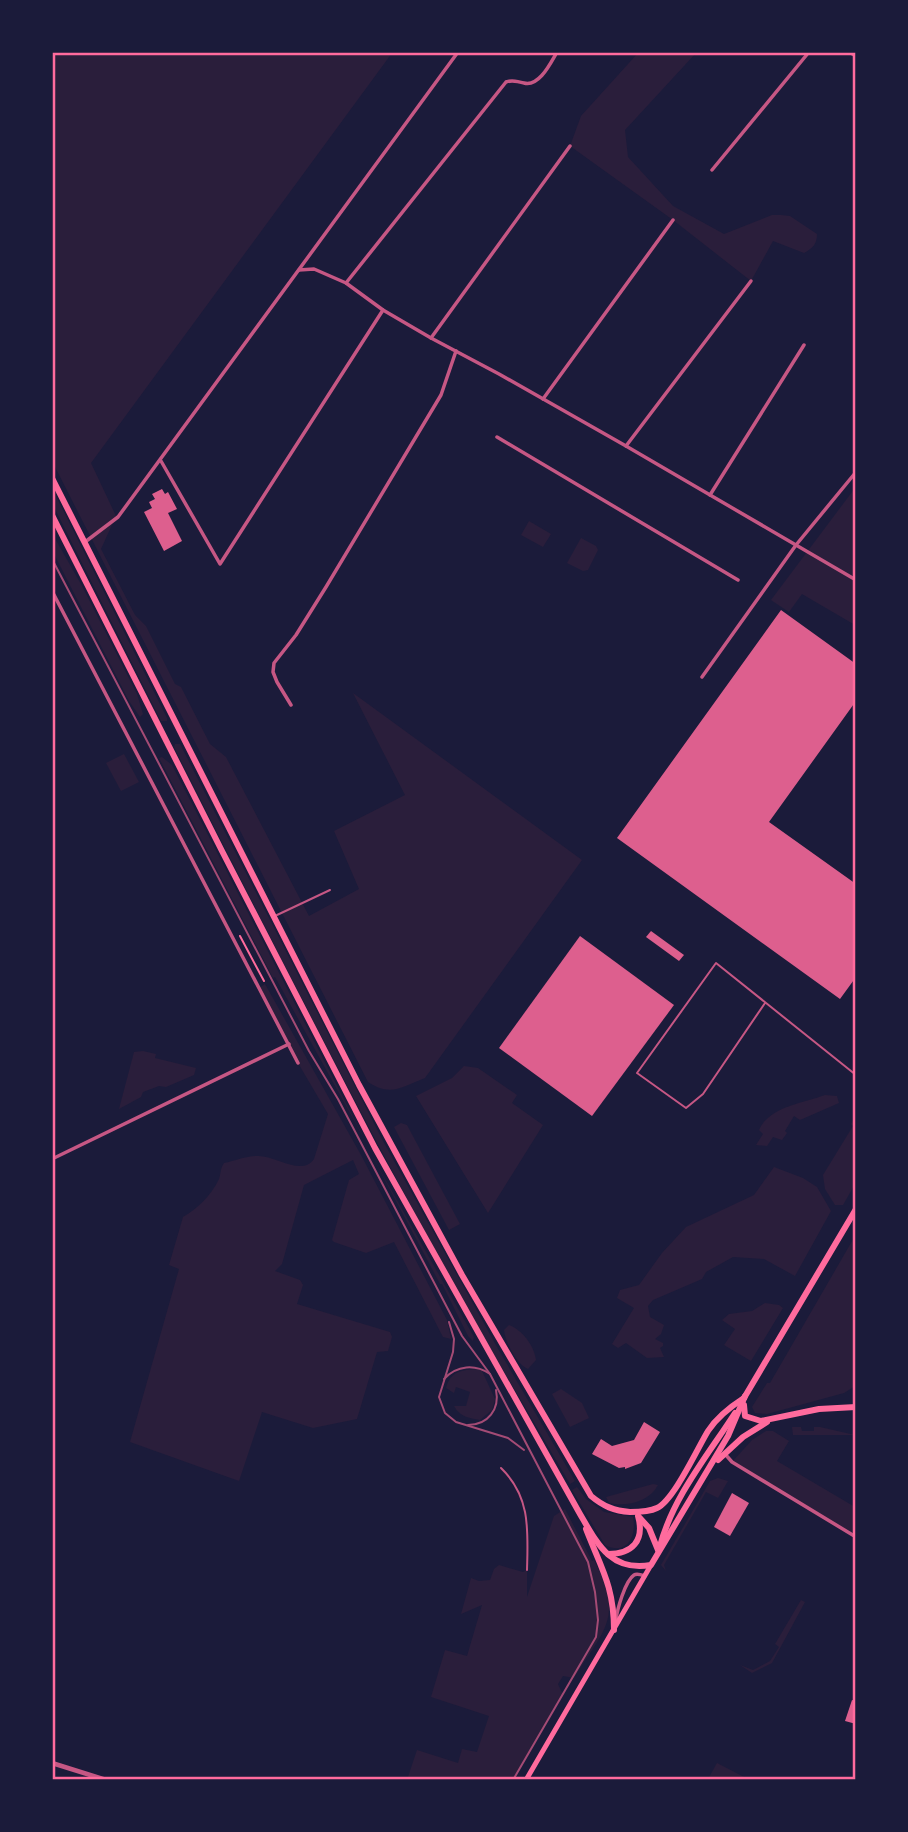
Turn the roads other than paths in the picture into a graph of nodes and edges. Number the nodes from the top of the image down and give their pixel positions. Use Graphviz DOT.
graph roads {
  1 [pos="458,52"];
  2 [pos="557,52"];
  3 [pos="809,52"];
  4 [pos="849,52"];
  5 [pos="856,57"];
  6 [pos="570,146"];
  7 [pos="712,170"];
  8 [pos="673,220"];
  9 [pos="299,270"];
  10 [pos="751,281"];
  11 [pos="346,283"];
  12 [pos="383,310"];
  13 [pos="430,338"];
  14 [pos="804,345"];
  15 [pos="456,351"];
  16 [pos="543,399"];
  17 [pos="497,437"];
  18 [pos="625,446"];
  19 [pos="161,461"];
  20 [pos="856,472"];
  21 [pos="52,478"];
  22 [pos="710,495"];
  23 [pos="52,515"];
  24 [pos="85,542"];
  25 [pos="796,545"];
  26 [pos="738,580"];
  27 [pos="856,580"];
  28 [pos="52,591"];
  29 [pos="702,677"];
  30 [pos="291,705"];
  31 [pos="179,729"];
  32 [pos="164,737"];
  33 [pos="330,890"];
  34 [pos="273,917"];
  35 [pos="765,1003"];
  36 [pos="289,1044"];
  37 [pos="298,1063"];
  38 [pos="856,1075"];
  39 [pos="52,1159"];
  40 [pos="856,1209"];
  41 [pos="746,1396"];
  42 [pos="856,1407"];
  43 [pos="772,1419"];
  44 [pos="724,1453"];
  45 [pos="501,1468"];
  46 [pos="709,1468"];
  47 [pos="628,1512"];
  48 [pos="580,1514"];
  49 [pos="638,1517"];
  50 [pos="856,1537"];
  51 [pos="659,1552"];
  52 [pos="608,1554"];
  53 [pos="651,1565"];
  54 [pos="527,1570"];
  55 [pos="645,1576"];
  56 [pos="614,1630"];
  57 [pos="52,1763"];
  58 [pos="107,1780"];
  59 [pos="526,1780"];
  1 -- 9 [label="street"];
  2 -- 11 [label="street"];
  3 -- 7 [label="street"];
  4 -- 5 [label="street"];
  6 -- 13 [label="street"];
  8 -- 16 [label="street"];
  9 -- 11 [label="street"];
  9 -- 19 [label="street"];
  10 -- 18 [label="street"];
  11 -- 12 [label="street"];
  12 -- 13 [label="street"];
  12 -- 19 [label="street"];
  13 -- 15 [label="street"];
  14 -- 22 [label="street"];
  15 -- 16 [label="street"];
  15 -- 30 [label="street"];
  16 -- 18 [label="street"];
  17 -- 26 [label="street"];
  18 -- 22 [label="street"];
  19 -- 24 [label="street"];
  20 -- 25 [label="street"];
  21 -- 24 [label="highway"];
  22 -- 25 [label="street"];
  23 -- 32 [label="highway"];
  24 -- 31 [label="highway"];
  25 -- 27 [label="street"];
  25 -- 29 [label="street"];
  28 -- 36 [label="street"];
  31 -- 32 [label="highway"];
  31 -- 34 [label="highway"];
  32 -- 48 [label="highway"];
  33 -- 34 [label="lane"];
  34 -- 47 [label="highway"];
  35 -- 35 [label="lane"];
  35 -- 38 [label="lane"];
  36 -- 37 [label="street"];
  36 -- 39 [label="street"];
  40 -- 41 [label="highway"];
  41 -- 43 [label="highway"];
  41 -- 46 [label="highway"];
  41 -- 47 [label="highway"];
  41 -- 51 [label="highway"];
  42 -- 43 [label="highway"];
  43 -- 44 [label="highway"];
  44 -- 46 [label="highway"];
  44 -- 50 [label="street"];
  45 -- 54 [label="lane"];
  46 -- 51 [label="highway"];
  47 -- 49 [label="highway"];
  48 -- 52 [label="highway"];
  48 -- 56 [label="highway"];
  49 -- 51 [label="highway"];
  49 -- 52 [label="highway"];
  51 -- 53 [label="highway"];
  52 -- 53 [label="highway"];
  53 -- 55 [label="main road"];
  55 -- 56 [label="main road"];
  55 -- 56 [label="street"];
  56 -- 59 [label="main road"];
  57 -- 58 [label="street"];
}
